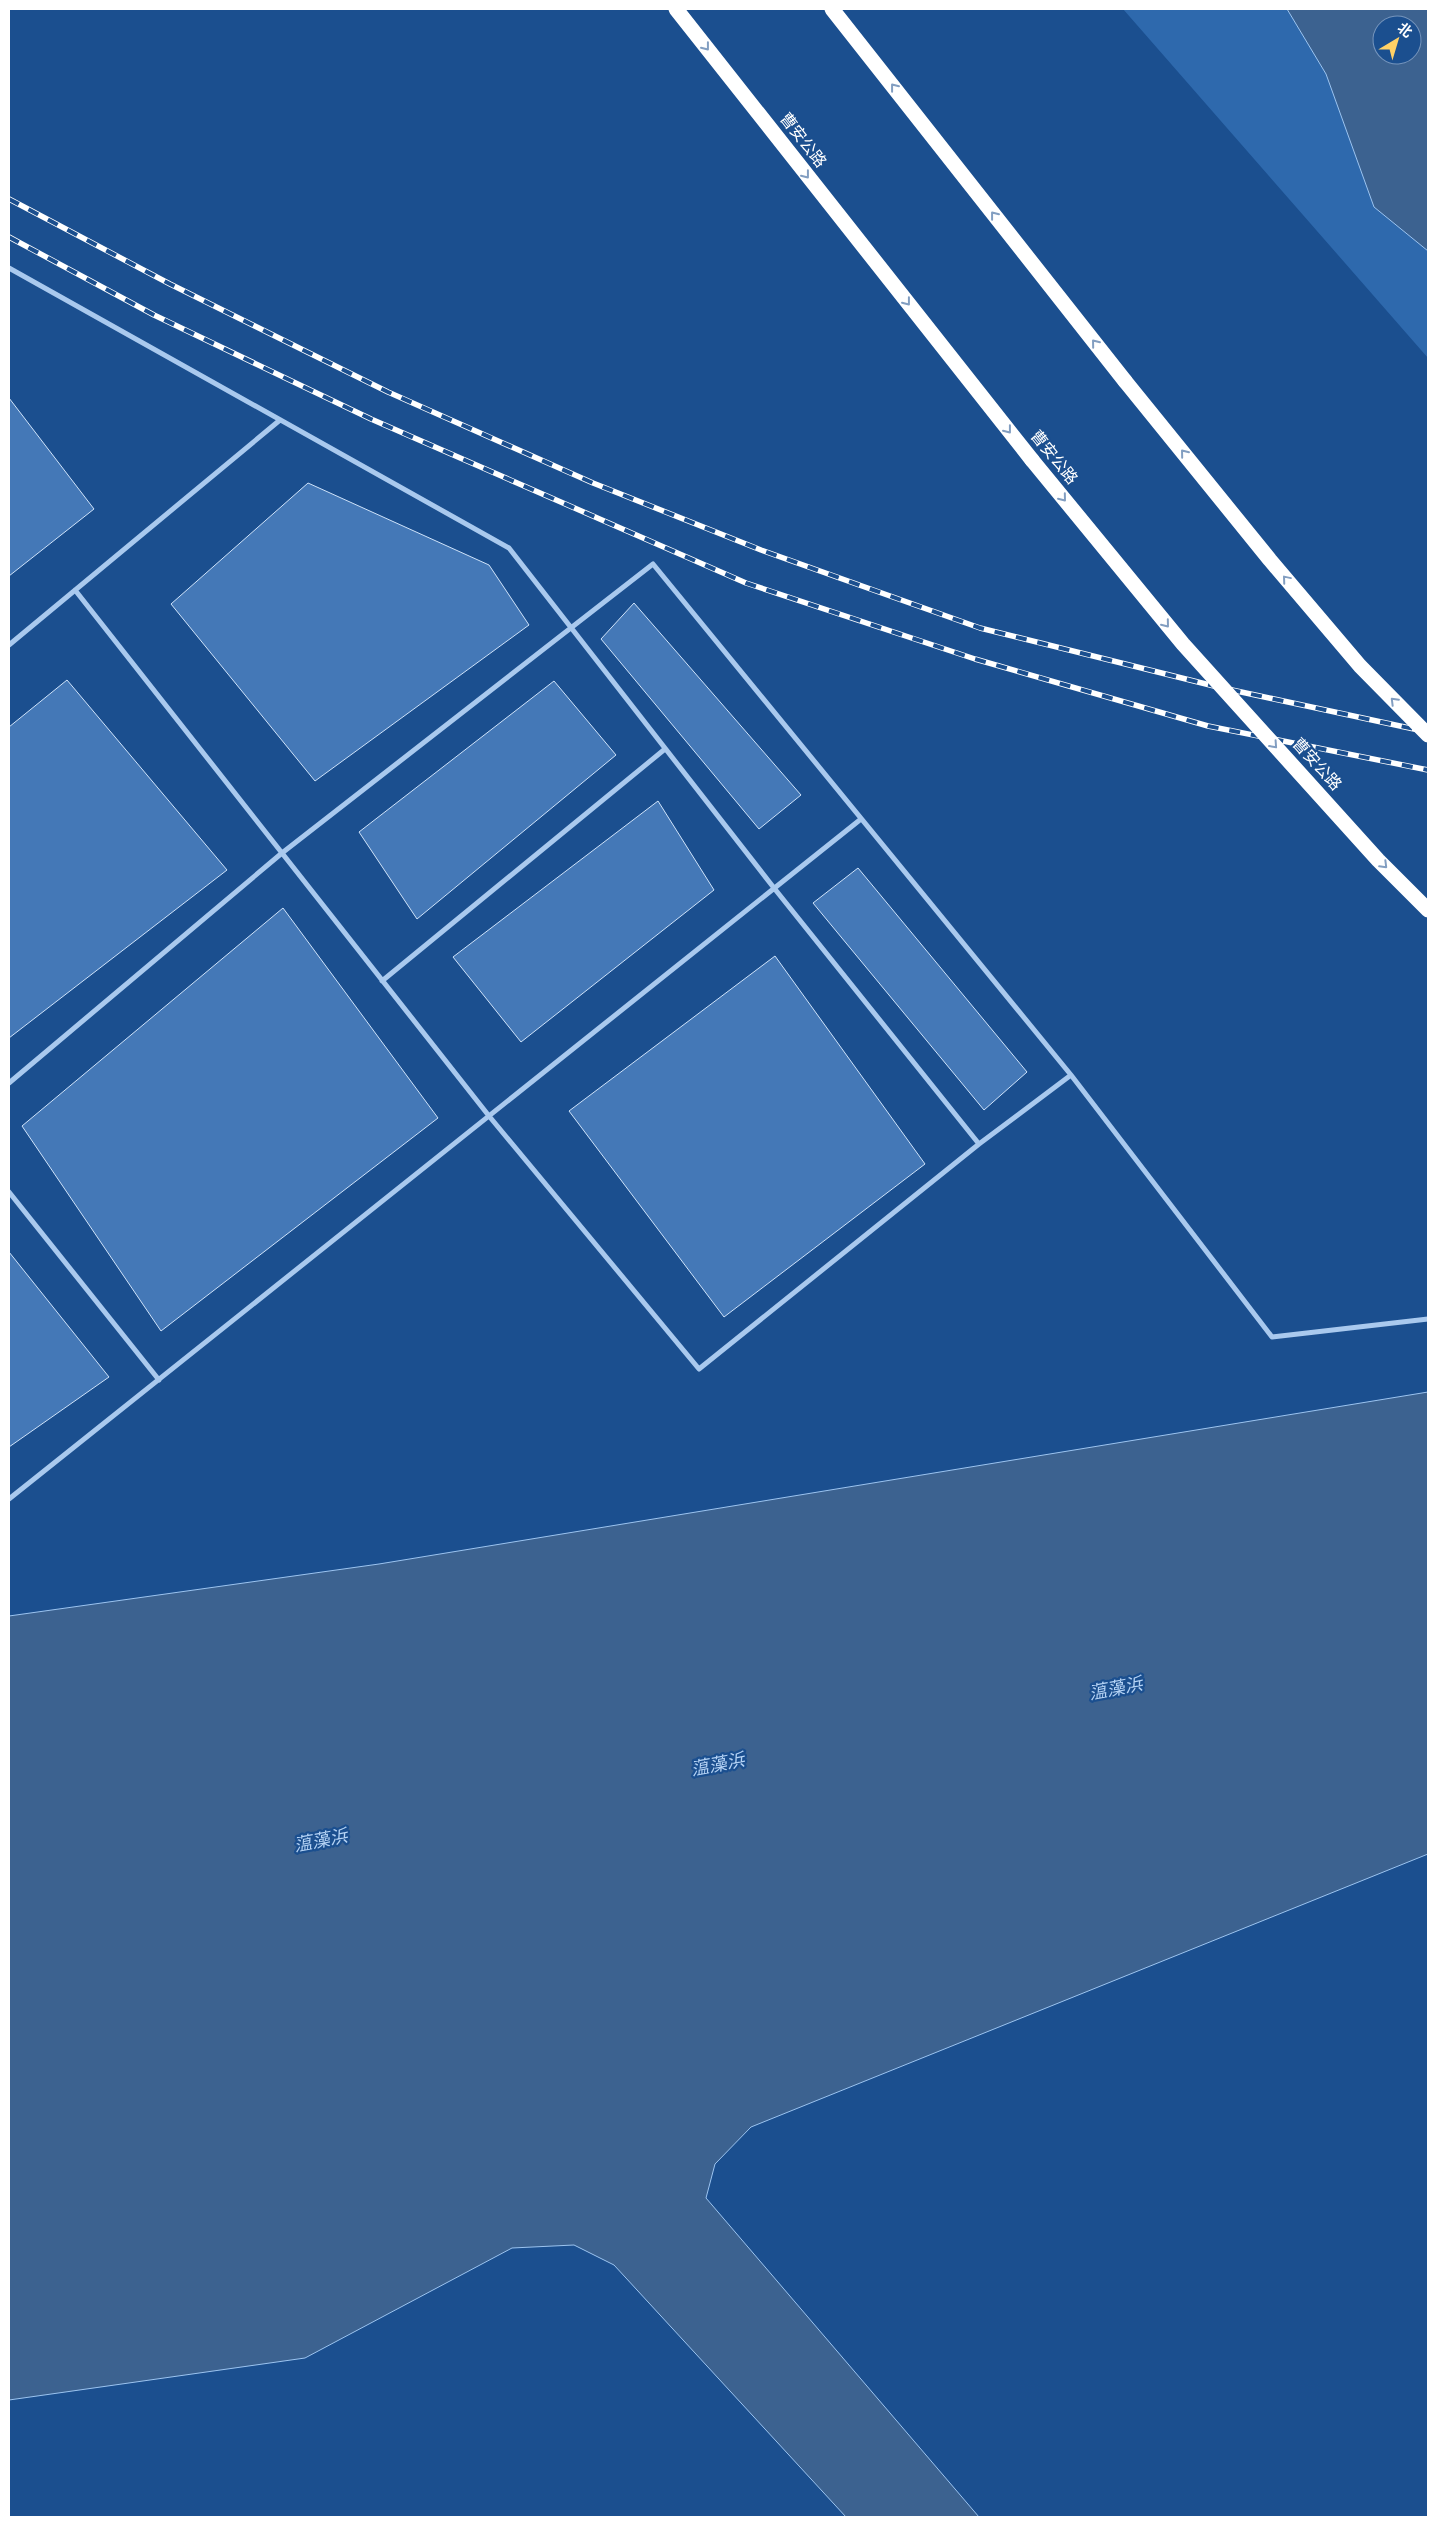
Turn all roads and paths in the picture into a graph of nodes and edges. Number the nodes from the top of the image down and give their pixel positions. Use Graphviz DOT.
graph roads {
  1 [pos="676,9"];
  2 [pos="832,9"];
  3 [pos="9,268"];
  4 [pos="280,420"];
  5 [pos="75,590"];
  6 [pos="572,629"];
  7 [pos="9,645"];
  8 [pos="1428,735"];
  9 [pos="665,749"];
  10 [pos="861,819"];
  11 [pos="282,853"];
  12 [pos="774,888"];
  13 [pos="1428,910"];
  14 [pos="382,981"];
  15 [pos="1071,1075"];
  16 [pos="9,1083"];
  17 [pos="489,1116"];
  18 [pos="979,1144"];
  19 [pos="9,1192"];
  20 [pos="1428,1319"];
  21 [pos="160,1380"];
  22 [pos="9,1500"];
  1 -- 13 [label="highway, 曹安公路, one-way, bridge"];
  8 -- 2 [label="highway, one-way, bridge"];
  3 -- 4 [label="street"];
  4 -- 5 [label="street"];
  4 -- 6 [label="street"];
  5 -- 7 [label="street"];
  5 -- 11 [label="street"];
  6 -- 9 [label="street"];
  6 -- 10 [label="street"];
  6 -- 11 [label="street"];
  9 -- 12 [label="street"];
  9 -- 14 [label="street"];
  10 -- 12 [label="street"];
  10 -- 15 [label="street"];
  11 -- 14 [label="street"];
  11 -- 16 [label="street"];
  12 -- 17 [label="street"];
  12 -- 18 [label="street"];
  14 -- 17 [label="street"];
  15 -- 18 [label="street"];
  15 -- 20 [label="street"];
  17 -- 18 [label="street"];
  17 -- 21 [label="street"];
  19 -- 21 [label="street"];
  21 -- 22 [label="street"];
}
